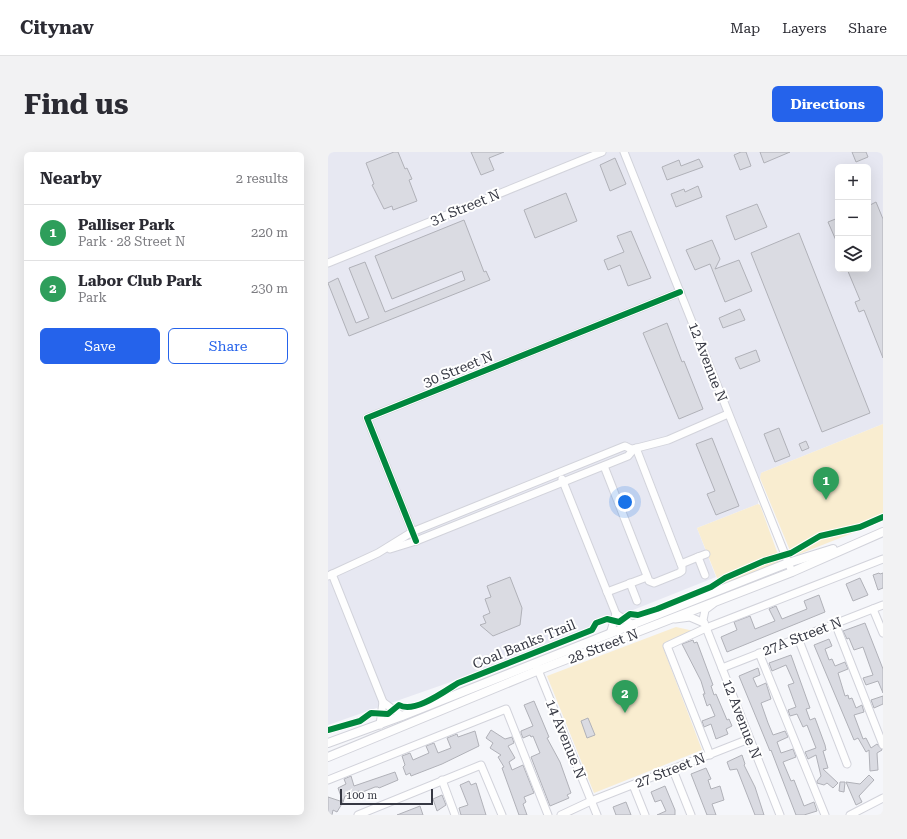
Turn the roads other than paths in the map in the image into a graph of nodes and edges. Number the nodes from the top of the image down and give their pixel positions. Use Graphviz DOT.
graph roads {
  1 [pos="602,152"];
  2 [pos="624,152"];
  3 [pos="328,262"];
  4 [pos="680,292"];
  5 [pos="728,414"];
  6 [pos="634,449"];
  7 [pos="604,466"];
  8 [pos="560,473"];
  9 [pos="563,482"];
  10 [pos="412,532"];
  11 [pos="880,533"];
  12 [pos="416,541"];
  13 [pos="378,553"];
  14 [pos="706,554"];
  15 [pos="698,557"];
  16 [pos="883,559"];
  17 [pos="788,563"];
  18 [pos="681,564"];
  19 [pos="792,572"];
  20 [pos="330,575"];
  21 [pos="705,575"];
  22 [pos="648,577"];
  23 [pos="630,583"];
  24 [pos="607,592"];
  25 [pos="637,601"];
  26 [pos="717,601"];
  27 [pos="883,605"];
  28 [pos="873,609"];
  29 [pos="616,614"];
  30 [pos="672,620"];
  31 [pos="835,624"];
  32 [pos="633,625"];
  33 [pos="705,625"];
  34 [pos="883,633"];
  35 [pos="610,634"];
  36 [pos="798,638"];
  37 [pos="759,653"];
  38 [pos="535,663"];
  39 [pos="722,668"];
  40 [pos="539,670"];
  41 [pos="383,702"];
  42 [pos="402,716"];
  43 [pos="380,725"];
  44 [pos="749,739"];
  45 [pos="328,743"];
  46 [pos="883,744"];
  47 [pos="710,755"];
  48 [pos="328,757"];
  49 [pos="848,764"];
  50 [pos="673,770"];
  51 [pos="328,780"];
  52 [pos="442,780"];
  53 [pos="633,785"];
  54 [pos="883,798"];
  55 [pos="591,801"];
  56 [pos="358,815"];
  57 [pos="455,815"];
  58 [pos="502,815"];
  59 [pos="548,815"];
  60 [pos="561,815"];
  61 [pos="597,815"];
  62 [pos="645,815"];
  63 [pos="691,815"];
  64 [pos="780,815"];
  65 [pos="825,815"];
  66 [pos="850,815"];
  1 -- 3 [label="street, 31 Street N"];
  2 -- 4 [label="street, 12 Avenue N"];
  4 -- 5 [label="street, 12 Avenue N"];
  4 -- 10 [label="street, 30 Street N"];
  5 -- 6 [label="street"];
  5 -- 17 [label="street, 12 Avenue N"];
  6 -- 7 [label="street"];
  6 -- 8 [label="street"];
  6 -- 18 [label="street"];
  7 -- 9 [label="street"];
  7 -- 22 [label="street"];
  8 -- 9 [label="street"];
  8 -- 10 [label="street"];
  9 -- 12 [label="street"];
  9 -- 24 [label="street"];
  10 -- 12 [label="street, 30 Street N"];
  10 -- 13 [label="street"];
  11 -- 17 [label="main road, 28 Street N"];
  11 -- 19 [label="main road, 28 Street N"];
  12 -- 13 [label="street"];
  13 -- 20 [label="street"];
  14 -- 15 [label="street"];
  15 -- 18 [label="street"];
  15 -- 21 [label="street"];
  16 -- 33 [label="street"];
  17 -- 19 [label="street, 12 Avenue N"];
  17 -- 32 [label="main road, 28 Street N"];
  18 -- 22 [label="street"];
  19 -- 26 [label="main road, 28 Street N"];
  20 -- 41 [label="street"];
  22 -- 23 [label="street"];
  23 -- 24 [label="street"];
  23 -- 25 [label="street"];
  24 -- 29 [label="street"];
  26 -- 30 [label="main road, 28 Street N"];
  26 -- 33 [label="street"];
  27 -- 28 [label="street, 27A Street N"];
  28 -- 31 [label="street, 27A Street N"];
  28 -- 34 [label="street"];
  29 -- 32 [label="street"];
  29 -- 35 [label="street"];
  30 -- 33 [label="street"];
  30 -- 40 [label="main road, 28 Street N"];
  31 -- 36 [label="street, 27A Street N"];
  31 -- 46 [label="street"];
  32 -- 35 [label="main road, 28 Street N"];
  33 -- 39 [label="street, 12 Avenue N"];
  33 -- 47 [label="street"];
  35 -- 38 [label="main road, 28 Street N"];
  36 -- 37 [label="street, 27A Street N"];
  36 -- 49 [label="street"];
  37 -- 39 [label="street, 27A Street N"];
  37 -- 65 [label="street"];
  38 -- 40 [label="street, 14 Avenue N"];
  38 -- 42 [label="main road, 28 Street N"];
  39 -- 44 [label="street, 12 Avenue N"];
  40 -- 48 [label="main road, 28 Street N"];
  40 -- 55 [label="street, 14 Avenue N"];
  41 -- 42 [label="street"];
  41 -- 43 [label="street"];
  42 -- 43 [label="main road, 28 Street N"];
  43 -- 45 [label="main road, 28 Street N"];
  44 -- 47 [label="street, 27 Street N"];
  44 -- 64 [label="street, 12 Avenue N"];
  47 -- 50 [label="street, 27 Street N"];
  50 -- 53 [label="street, 27 Street N"];
  50 -- 63 [label="street"];
  51 -- 59 [label="street"];
  52 -- 56 [label="street"];
  52 -- 57 [label="street"];
  52 -- 58 [label="street"];
  53 -- 55 [label="street, 27 Street N"];
  53 -- 62 [label="street"];
  54 -- 66 [label="street"];
  55 -- 60 [label="street, 27 Street N"];
  55 -- 61 [label="street, 14 Avenue N"];
}
